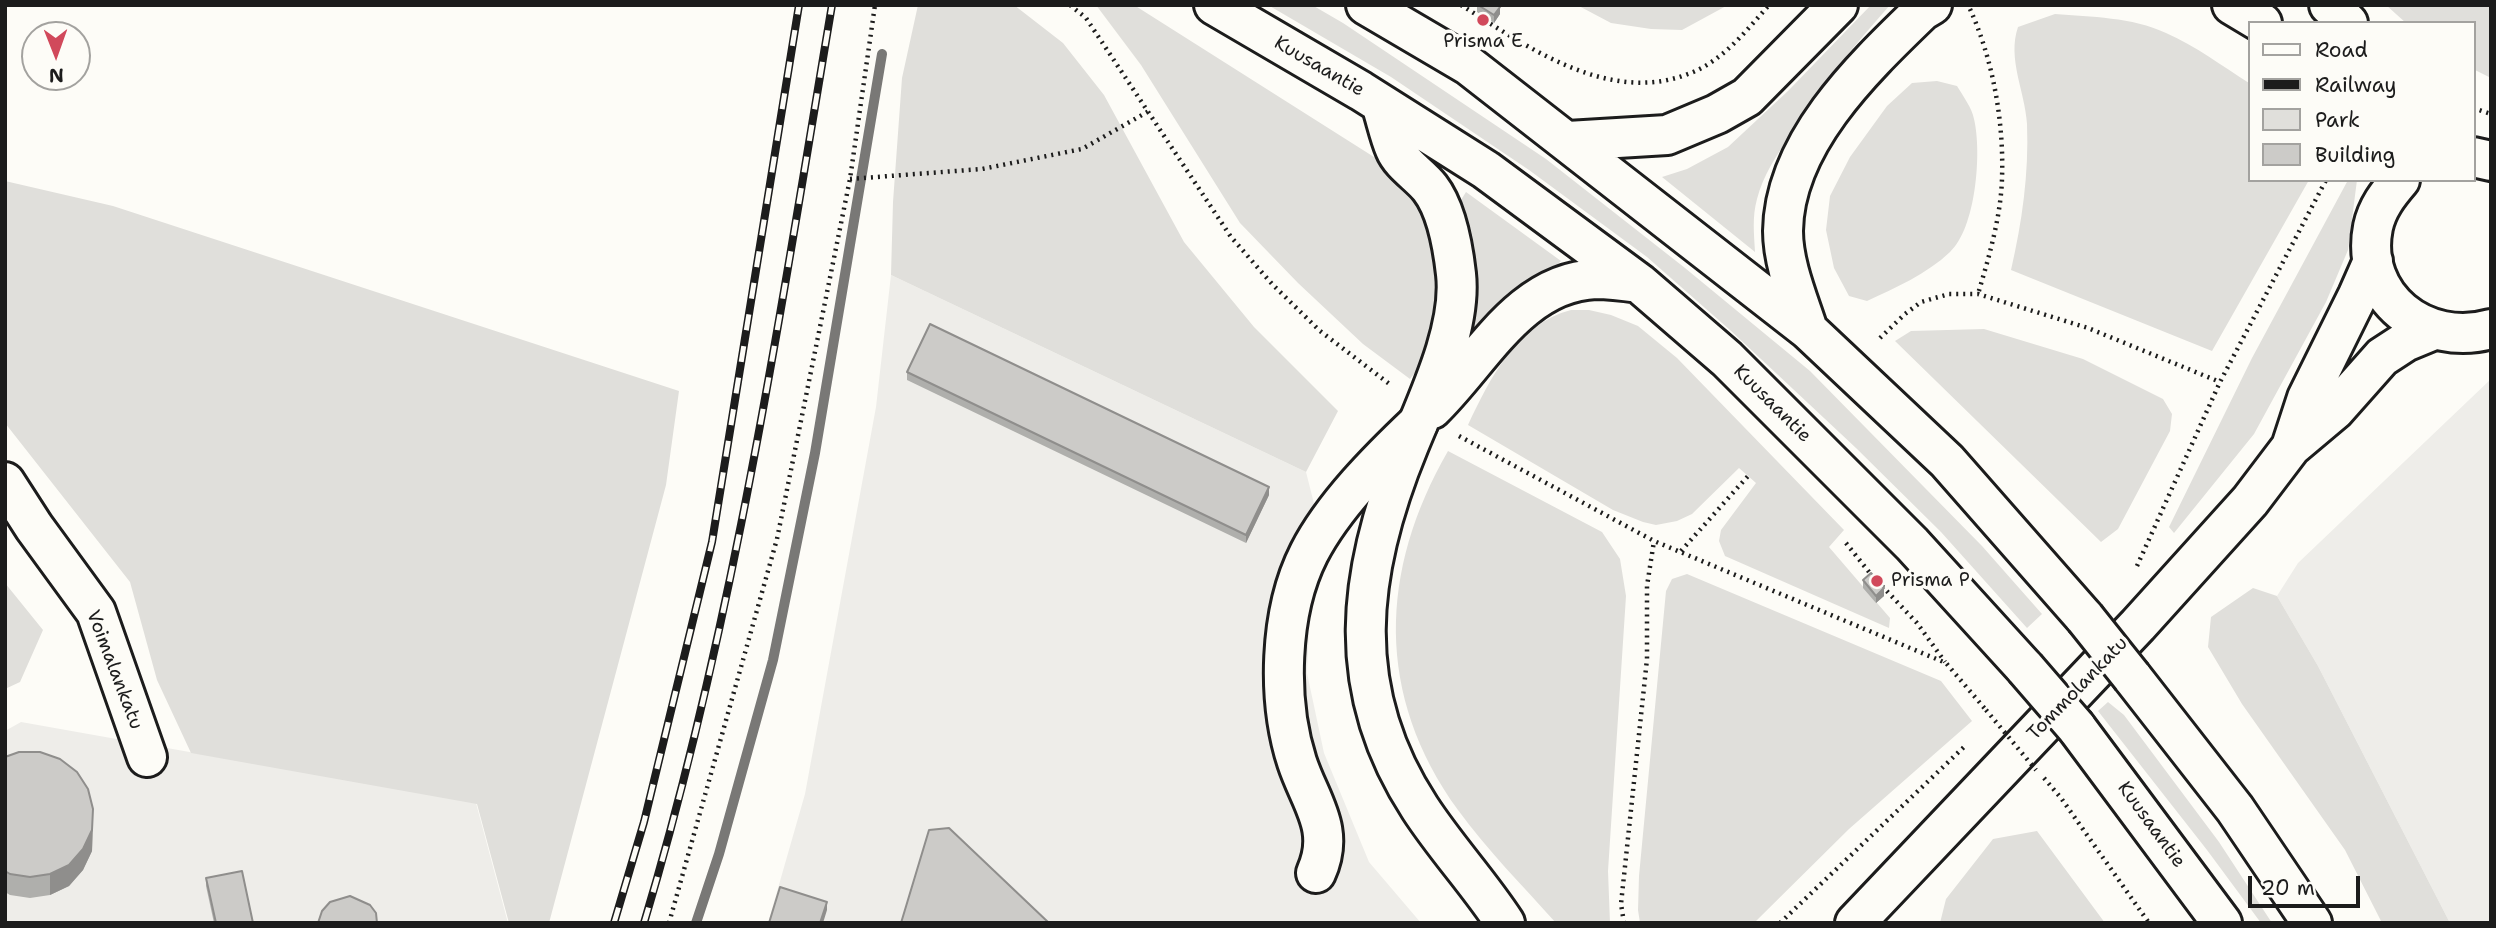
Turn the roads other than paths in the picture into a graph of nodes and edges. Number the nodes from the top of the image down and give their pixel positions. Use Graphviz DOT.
graph roads {
  1 [pos="1214,5"];
  2 [pos="1366,5"];
  3 [pos="1838,5"];
  4 [pos="1931,5"];
  5 [pos="2232,5"];
  6 [pos="2329,5"];
  7 [pos="2259,21"];
  8 [pos="2345,21"];
  9 [pos="1381,104"];
  10 [pos="1568,141"];
  11 [pos="2399,182"];
  12 [pos="2373,261"];
  13 [pos="1639,284"];
  14 [pos="2491,329"];
  15 [pos="1808,330"];
  16 [pos="2434,330"];
  17 [pos="1424,416"];
  18 [pos="2291,447"];
  19 [pos="5,482"];
  20 [pos="147,757"];
  21 [pos="1316,873"];
  22 [pos="1503,917"];
  23 [pos="1856,923"];
  24 [pos="2222,923"];
  25 [pos="2312,923"];
  1 -- 9 [label="main road, Kuusaantie"];
  2 -- 10 [label="main road"];
  3 -- 10 [label="main road"];
  4 -- 15 [label="main road"];
  5 -- 7 [label="main road"];
  6 -- 8 [label="main road"];
  9 -- 13 [label="main road, Kuusaantie"];
  9 -- 17 [label="main road"];
  10 -- 15 [label="main road"];
  11 -- 12 [label="main road"];
  12 -- 16 [label="main road"];
  12 -- 18 [label="main road, Tommolankatu"];
  13 -- 17 [label="main road"];
  13 -- 24 [label="main road, Kuusaantie, bridge"];
  14 -- 16 [label="main road"];
  15 -- 25 [label="main road, bridge"];
  16 -- 18 [label="main road, Tommolankatu"];
  17 -- 21 [label="main road"];
  17 -- 22 [label="main road"];
  18 -- 23 [label="main road, Tommolankatu"];
  19 -- 20 [label="main road, Voimalankatu"];
}
